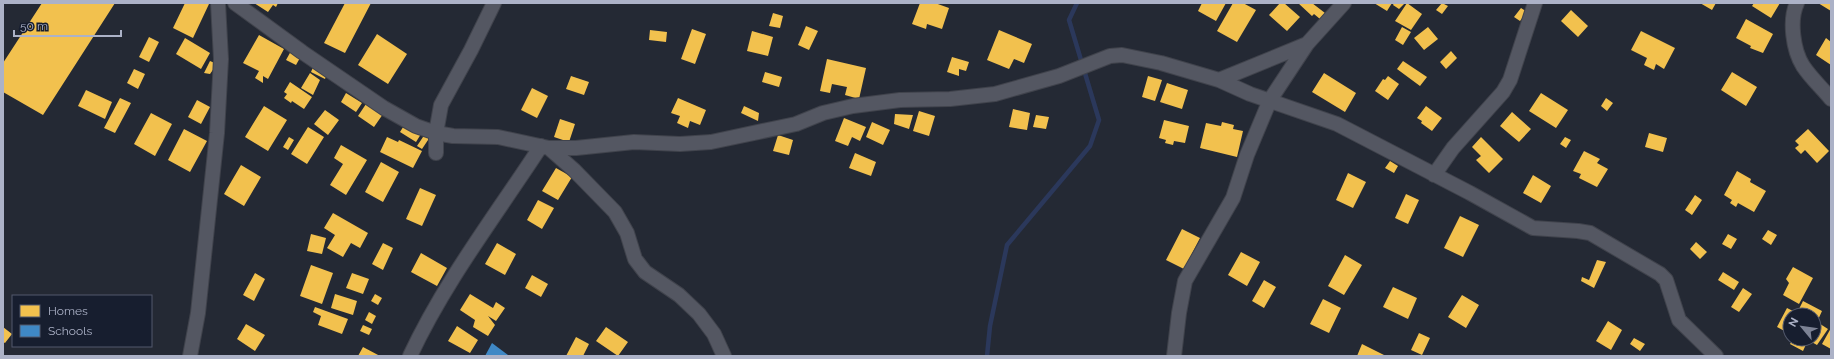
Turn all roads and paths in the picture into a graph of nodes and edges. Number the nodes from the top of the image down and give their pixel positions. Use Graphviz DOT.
graph roads {
  1 [pos="218,3"];
  2 [pos="235,3"];
  3 [pos="494,3"];
  4 [pos="1535,3"];
  5 [pos="1797,3"];
  6 [pos="1337,5"];
  7 [pos="1306,44"];
  8 [pos="1220,80"];
  9 [pos="1831,99"];
  10 [pos="1270,100"];
  11 [pos="436,134"];
  12 [pos="545,147"];
  13 [pos="436,153"];
  14 [pos="1434,175"];
  15 [pos="190,356"];
  16 [pos="410,356"];
  17 [pos="724,356"];
  18 [pos="1174,356"];
  19 [pos="1716,356"];
  1 -- 15 [label="street"];
  2 -- 11 [label="street"];
  3 -- 11 [label="street"];
  4 -- 14 [label="street"];
  5 -- 9 [label="street"];
  6 -- 7 [label="street"];
  7 -- 8 [label="street"];
  7 -- 10 [label="street"];
  8 -- 10 [label="street"];
  8 -- 12 [label="street"];
  10 -- 14 [label="street"];
  10 -- 18 [label="street"];
  11 -- 12 [label="street"];
  11 -- 13 [label="street"];
  12 -- 16 [label="street"];
  12 -- 17 [label="street"];
  14 -- 19 [label="street"];
}
